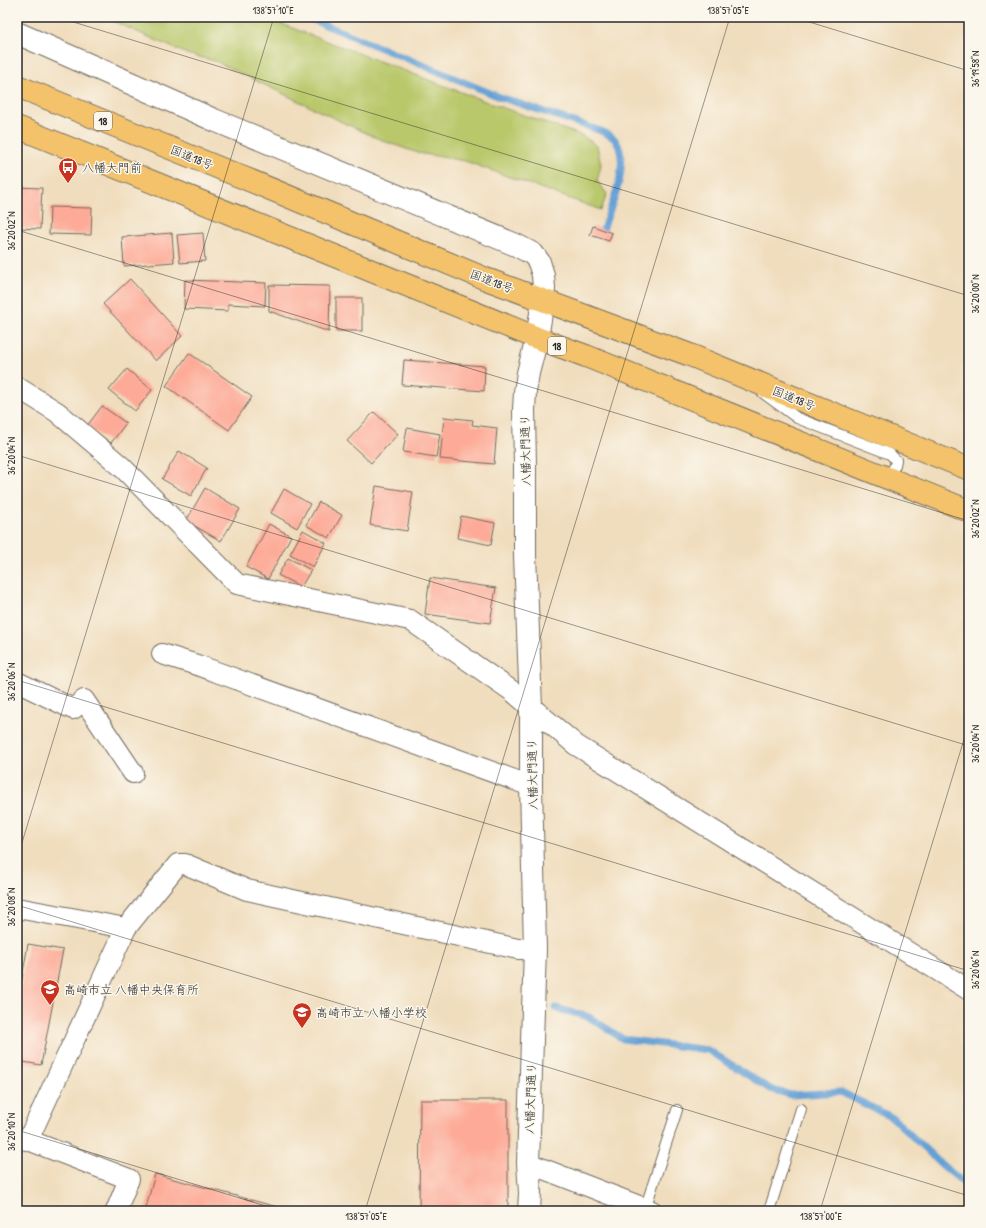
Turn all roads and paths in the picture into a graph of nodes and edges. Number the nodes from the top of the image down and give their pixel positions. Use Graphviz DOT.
graph roads {
  1 [pos="17,33"];
  2 [pos="17,86"];
  3 [pos="17,127"];
  4 [pos="543,301"];
  5 [pos="537,338"];
  6 [pos="735,373"];
  7 [pos="17,387"];
  8 [pos="969,469"];
  9 [pos="889,478"];
  10 [pos="969,511"];
  11 [pos="162,654"];
  12 [pos="17,682"];
  13 [pos="531,708"];
  14 [pos="133,773"];
  15 [pos="531,786"];
  16 [pos="17,908"];
  17 [pos="126,928"];
  18 [pos="535,949"];
  19 [pos="969,990"];
  20 [pos="801,1109"];
  21 [pos="677,1110"];
  22 [pos="22,1140"];
  23 [pos="528,1163"];
  24 [pos="649,1210"];
  25 [pos="116,1211"];
  26 [pos="529,1211"];
  27 [pos="769,1211"];
  1 -- 4 [label="street, 八幡大門通り"];
  2 -- 4 [label="highway, 国道18号 / 18"];
  3 -- 5 [label="highway, 18"];
  4 -- 5 [label="street, 八幡大門通り"];
  4 -- 6 [label="highway, 国道18号 / 18"];
  5 -- 9 [label="highway, 18"];
  5 -- 13 [label="street, 八幡大門通り"];
  6 -- 8 [label="highway, 国道18号 / 18"];
  6 -- 9 [label="lane"];
  7 -- 13 [label="street"];
  9 -- 10 [label="highway, 18"];
  11 -- 15 [label="street"];
  12 -- 14 [label="street"];
  13 -- 15 [label="street, 八幡大門通り"];
  13 -- 19 [label="street"];
  15 -- 18 [label="street, 八幡大門通り"];
  16 -- 17 [label="street"];
  17 -- 18 [label="street"];
  17 -- 22 [label="street"];
  18 -- 23 [label="street, 八幡大門通り"];
  20 -- 27 [label="lane"];
  21 -- 24 [label="lane"];
  22 -- 25 [label="street"];
  23 -- 24 [label="street"];
  23 -- 26 [label="street, 八幡大門通り"];
}
